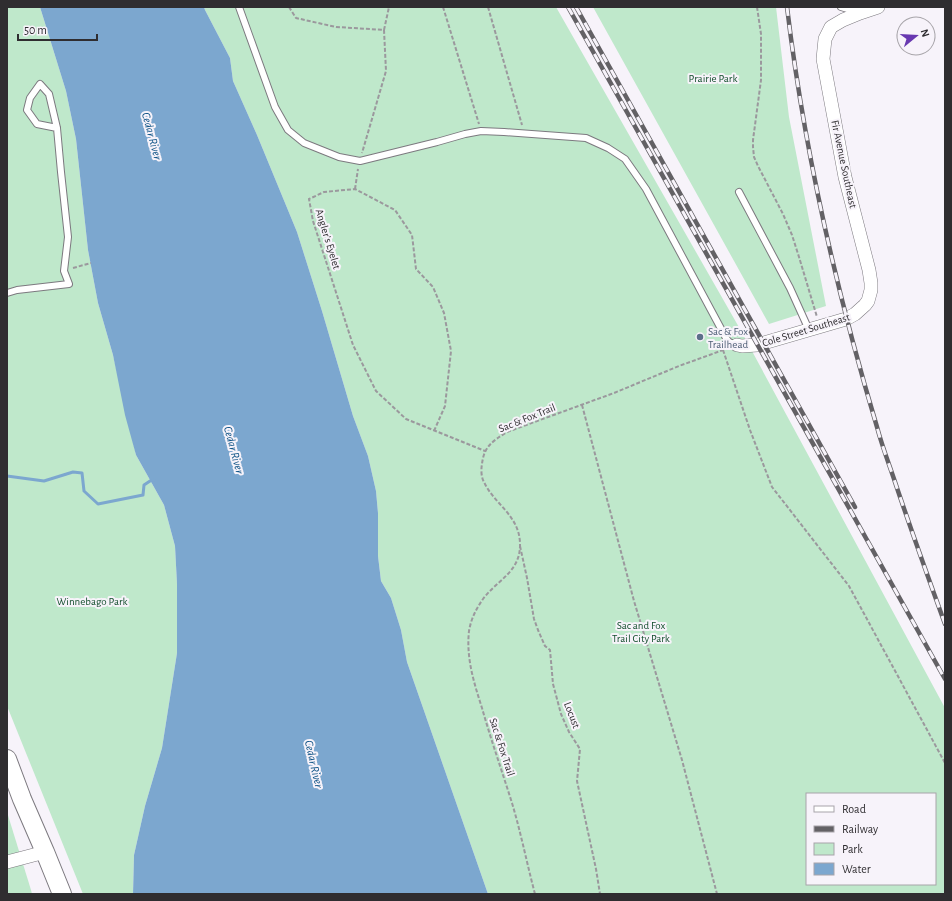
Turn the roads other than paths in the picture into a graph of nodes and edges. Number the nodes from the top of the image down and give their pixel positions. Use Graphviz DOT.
graph roads {
  1 [pos="239,7"];
  2 [pos="843,7"];
  3 [pos="878,7"];
  4 [pos="860,13"];
  5 [pos="58,128"];
  6 [pos="739,192"];
  7 [pos="7,293"];
  8 [pos="868,301"];
  9 [pos="815,328"];
  10 [pos="737,345"];
  11 [pos="7,759"];
  12 [pos="45,852"];
  13 [pos="7,862"];
  14 [pos="62,894"];
  1 -- 10 [label="lane"];
  2 -- 4 [label="lane"];
  3 -- 4 [label="street"];
  4 -- 8 [label="street, Fir Avenue Southeast"];
  5 -- 5 [label="lane"];
  5 -- 7 [label="lane"];
  6 -- 9 [label="lane"];
  8 -- 9 [label="street, Cole Street Southeast"];
  9 -- 10 [label="street, Cole Street Southeast"];
  11 -- 12 [label="street"];
  12 -- 13 [label="street"];
  12 -- 14 [label="street"];
}
